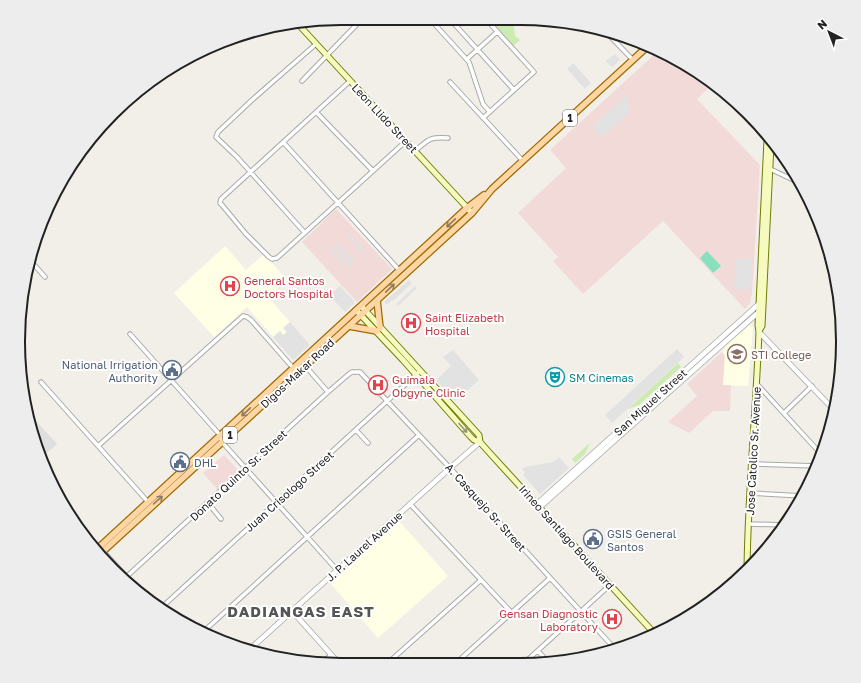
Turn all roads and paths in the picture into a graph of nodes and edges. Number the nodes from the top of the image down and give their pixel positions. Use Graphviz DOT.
graph roads {
  1 [pos="354,25"];
  2 [pos="435,25"];
  3 [pos="455,25"];
  4 [pos="491,25"];
  5 [pos="301,28"];
  6 [pos="497,32"];
  7 [pos="613,40"];
  8 [pos="316,44"];
  9 [pos="477,50"];
  10 [pos="643,50"];
  11 [pos="327,55"];
  12 [pos="467,59"];
  13 [pos="632,60"];
  14 [pos="302,81"];
  15 [pos="350,81"];
  16 [pos="450,82"];
  17 [pos="514,90"];
  18 [pos="483,104"];
  19 [pos="476,110"];
  20 [pos="316,112"];
  21 [pos="490,112"];
  22 [pos="484,118"];
  23 [pos="448,138"];
  24 [pos="406,141"];
  25 [pos="283,142"];
  26 [pos="767,145"];
  27 [pos="771,148"];
  28 [pos="416,151"];
  29 [pos="523,161"];
  30 [pos="768,167"];
  31 [pos="373,171"];
  32 [pos="250,172"];
  33 [pos="791,179"];
  34 [pos="492,189"];
  35 [pos="337,203"];
  36 [pos="467,208"];
  37 [pos="472,213"];
  38 [pos="305,233"];
  39 [pos="35,265"];
  40 [pos="399,270"];
  41 [pos="46,276"];
  42 [pos="377,300"];
  43 [pos="761,306"];
  44 [pos="359,308"];
  45 [pos="363,313"];
  46 [pos="349,326"];
  47 [pos="379,329"];
  48 [pos="759,332"];
  49 [pos="130,334"];
  50 [pos="303,364"];
  51 [pos="295,371"];
  52 [pos="352,372"];
  53 [pos="418,373"];
  54 [pos="171,380"];
  55 [pos="41,382"];
  56 [pos="757,384"];
  57 [pos="812,386"];
  58 [pos="328,392"];
  59 [pos="388,401"];
  60 [pos="829,405"];
  61 [pos="784,413"];
  62 [pos="356,430"];
  63 [pos="220,435"];
  64 [pos="419,435"];
  65 [pos="222,442"];
  66 [pos="480,442"];
  67 [pos="368,443"];
  68 [pos="98,446"];
  69 [pos="817,449"];
  70 [pos="752,464"];
  71 [pos="811,466"];
  72 [pos="450,468"];
  73 [pos="246,469"];
  74 [pos="750,493"];
  75 [pos="796,496"];
  76 [pos="148,502"];
  77 [pos="276,502"];
  78 [pos="208,503"];
  79 [pos="410,504"];
  80 [pos="538,506"];
  81 [pos="222,519"];
  82 [pos="749,524"];
  83 [pos="777,525"];
  84 [pos="307,536"];
  85 [pos="102,548"];
  86 [pos="102,548"];
  87 [pos="747,560"];
  88 [pos="337,570"];
  89 [pos="129,575"];
  90 [pos="550,578"];
  91 [pos="481,580"];
  92 [pos="610,585"];
  93 [pos="165,604"];
  94 [pos="292,611"];
  95 [pos="511,612"];
  96 [pos="581,612"];
  97 [pos="208,628"];
  98 [pos="651,629"];
  99 [pos="611,644"];
  100 [pos="254,645"];
  101 [pos="538,651"];
  102 [pos="331,654"];
  103 [pos="328,657"];
  104 [pos="531,657"];
  105 [pos="543,657"];
  106 [pos="334,658"];
  107 [pos="393,658"];
  108 [pos="460,658"];
  1 -- 11 [label="street"];
  2 -- 12 [label="street"];
  3 -- 9 [label="street"];
  4 -- 6 [label="street"];
  5 -- 8 [label="main road, Leon Llido Street"];
  6 -- 9 [label="street"];
  6 -- 17 [label="street"];
  7 -- 13 [label="street"];
  8 -- 11 [label="main road, Leon Llido Street"];
  8 -- 32 [label="street"];
  9 -- 12 [label="street"];
  9 -- 17 [label="street"];
  10 -- 13 [label="main road, Digos-Makar Road / 1"];
  11 -- 14 [label="street"];
  11 -- 15 [label="main road, Leon Llido Street"];
  12 -- 18 [label="street"];
  13 -- 29 [label="main road, Digos-Makar Road / 1"];
  15 -- 20 [label="street"];
  15 -- 24 [label="main road, Leon Llido Street"];
  16 -- 19 [label="street"];
  17 -- 21 [label="street"];
  18 -- 19 [label="street"];
  18 -- 21 [label="street"];
  19 -- 22 [label="street"];
  20 -- 25 [label="street"];
  20 -- 31 [label="street"];
  21 -- 22 [label="street"];
  22 -- 29 [label="street"];
  23 -- 28 [label="street"];
  24 -- 28 [label="main road, Leon Llido Street"];
  24 -- 31 [label="street"];
  25 -- 32 [label="street"];
  25 -- 35 [label="street"];
  26 -- 30 [label="main road, Jose Catolico Sr. Avenue"];
  27 -- 30 [label="main road, Jose Catolico Sr. Avenue"];
  28 -- 36 [label="main road, Leon Llido Street"];
  29 -- 34 [label="main road, Digos-Makar Road / 1"];
  30 -- 33 [label="street"];
  30 -- 43 [label="main road, Jose Catolico Sr. Avenue"];
  31 -- 35 [label="street"];
  32 -- 38 [label="street"];
  32 -- 38 [label="street"];
  34 -- 36 [label="main road, Digos-Makar Road / 1"];
  34 -- 37 [label="main road, Digos-Makar Road / 1"];
  35 -- 38 [label="street"];
  35 -- 40 [label="street"];
  36 -- 37 [label="main road, Leon Llido Street"];
  36 -- 40 [label="main road, Digos-Makar Road / 1, one-way"];
  42 -- 37 [label="main road, Digos-Makar Road / 1, one-way"];
  39 -- 41 [label="street"];
  40 -- 44 [label="main road, Digos-Makar Road / 1"];
  42 -- 45 [label="main road, Digos-Makar Road / 1"];
  42 -- 47 [label="main road"];
  43 -- 48 [label="main road, Jose Catolico Sr. Avenue"];
  43 -- 80 [label="street, San Miguel Street"];
  43 -- 80 [label="street, San Miguel Street"];
  44 -- 45 [label="main road, Irineo Santiago Boulevard"];
  44 -- 50 [label="main road, Digos-Makar Road / 1"];
  45 -- 46 [label="main road, Digos-Makar Road / 1"];
  45 -- 47 [label="main road, Irineo Santiago Boulevard"];
  46 -- 47 [label="main road"];
  46 -- 50 [label="main road, Digos-Makar Road / 1"];
  47 -- 53 [label="main road, Irineo Santiago Boulevard"];
  48 -- 56 [label="main road, Jose Catolico Sr. Avenue"];
  48 -- 57 [label="street"];
  49 -- 54 [label="street"];
  50 -- 51 [label="main road, Digos-Makar Road / 1"];
  50 -- 58 [label="street"];
  51 -- 54 [label="street"];
  51 -- 63 [label="main road, Digos-Makar Road / 1, one-way"];
  51 -- 65 [label="main road, Digos-Makar Road / 1"];
  52 -- 58 [label="street, Donato Quinto Sr. Street"];
  52 -- 59 [label="street, A. Casquejo Sr. Street"];
  53 -- 59 [label="street, Juan Crisologo Street"];
  53 -- 66 [label="main road, Irineo Santiago Boulevard"];
  54 -- 63 [label="street"];
  54 -- 68 [label="street"];
  55 -- 68 [label="street"];
  56 -- 61 [label="street"];
  56 -- 70 [label="main road, Jose Catolico Sr. Avenue"];
  57 -- 60 [label="street"];
  57 -- 61 [label="street"];
  58 -- 73 [label="street, Donato Quinto Sr. Street"];
  59 -- 62 [label="street, Juan Crisologo Street"];
  59 -- 64 [label="street, A. Casquejo Sr. Street"];
  61 -- 69 [label="street"];
  62 -- 67 [label="street"];
  62 -- 77 [label="street, Juan Crisologo Street"];
  63 -- 65 [label="street"];
  63 -- 76 [label="main road, Digos-Makar Road / 1"];
  64 -- 72 [label="street, A. Casquejo Sr. Street"];
  64 -- 84 [label="street"];
  65 -- 73 [label="street"];
  85 -- 65 [label="main road, Digos-Makar Road / 1, one-way"];
  66 -- 72 [label="street, J. P. Laurel Avenue"];
  66 -- 80 [label="main road, Irineo Santiago Boulevard"];
  68 -- 76 [label="street"];
  70 -- 71 [label="street"];
  70 -- 74 [label="main road, Jose Catolico Sr. Avenue"];
  72 -- 79 [label="street, J. P. Laurel Avenue"];
  72 -- 90 [label="street, A. Casquejo Sr. Street"];
  73 -- 77 [label="street"];
  73 -- 78 [label="street, Donato Quinto Sr. Street"];
  74 -- 75 [label="street"];
  74 -- 82 [label="main road, Jose Catolico Sr. Avenue"];
  76 -- 86 [label="main road, Digos-Makar Road / 1"];
  77 -- 84 [label="street"];
  77 -- 93 [label="street, Juan Crisologo Street"];
  78 -- 81 [label="street"];
  78 -- 89 [label="street, Donato Quinto Sr. Street"];
  79 -- 88 [label="street, J. P. Laurel Avenue"];
  79 -- 91 [label="street"];
  80 -- 92 [label="main road, Irineo Santiago Boulevard"];
  82 -- 83 [label="street"];
  82 -- 87 [label="main road, Jose Catolico Sr. Avenue"];
  84 -- 88 [label="street"];
  84 -- 97 [label="street"];
  88 -- 94 [label="street, J. P. Laurel Avenue"];
  90 -- 95 [label="street"];
  90 -- 96 [label="street, A. Casquejo Sr. Street"];
  91 -- 95 [label="street"];
  91 -- 107 [label="street"];
  92 -- 96 [label="street"];
  92 -- 98 [label="main road, Irineo Santiago Boulevard"];
  94 -- 100 [label="street, J. P. Laurel Avenue"];
  94 -- 102 [label="street"];
  95 -- 108 [label="street"];
  96 -- 99 [label="street, A. Casquejo Sr. Street"];
  96 -- 101 [label="street"];
  101 -- 104 [label="street"];
  101 -- 105 [label="street"];
  102 -- 103 [label="street"];
  102 -- 106 [label="street"];
}
